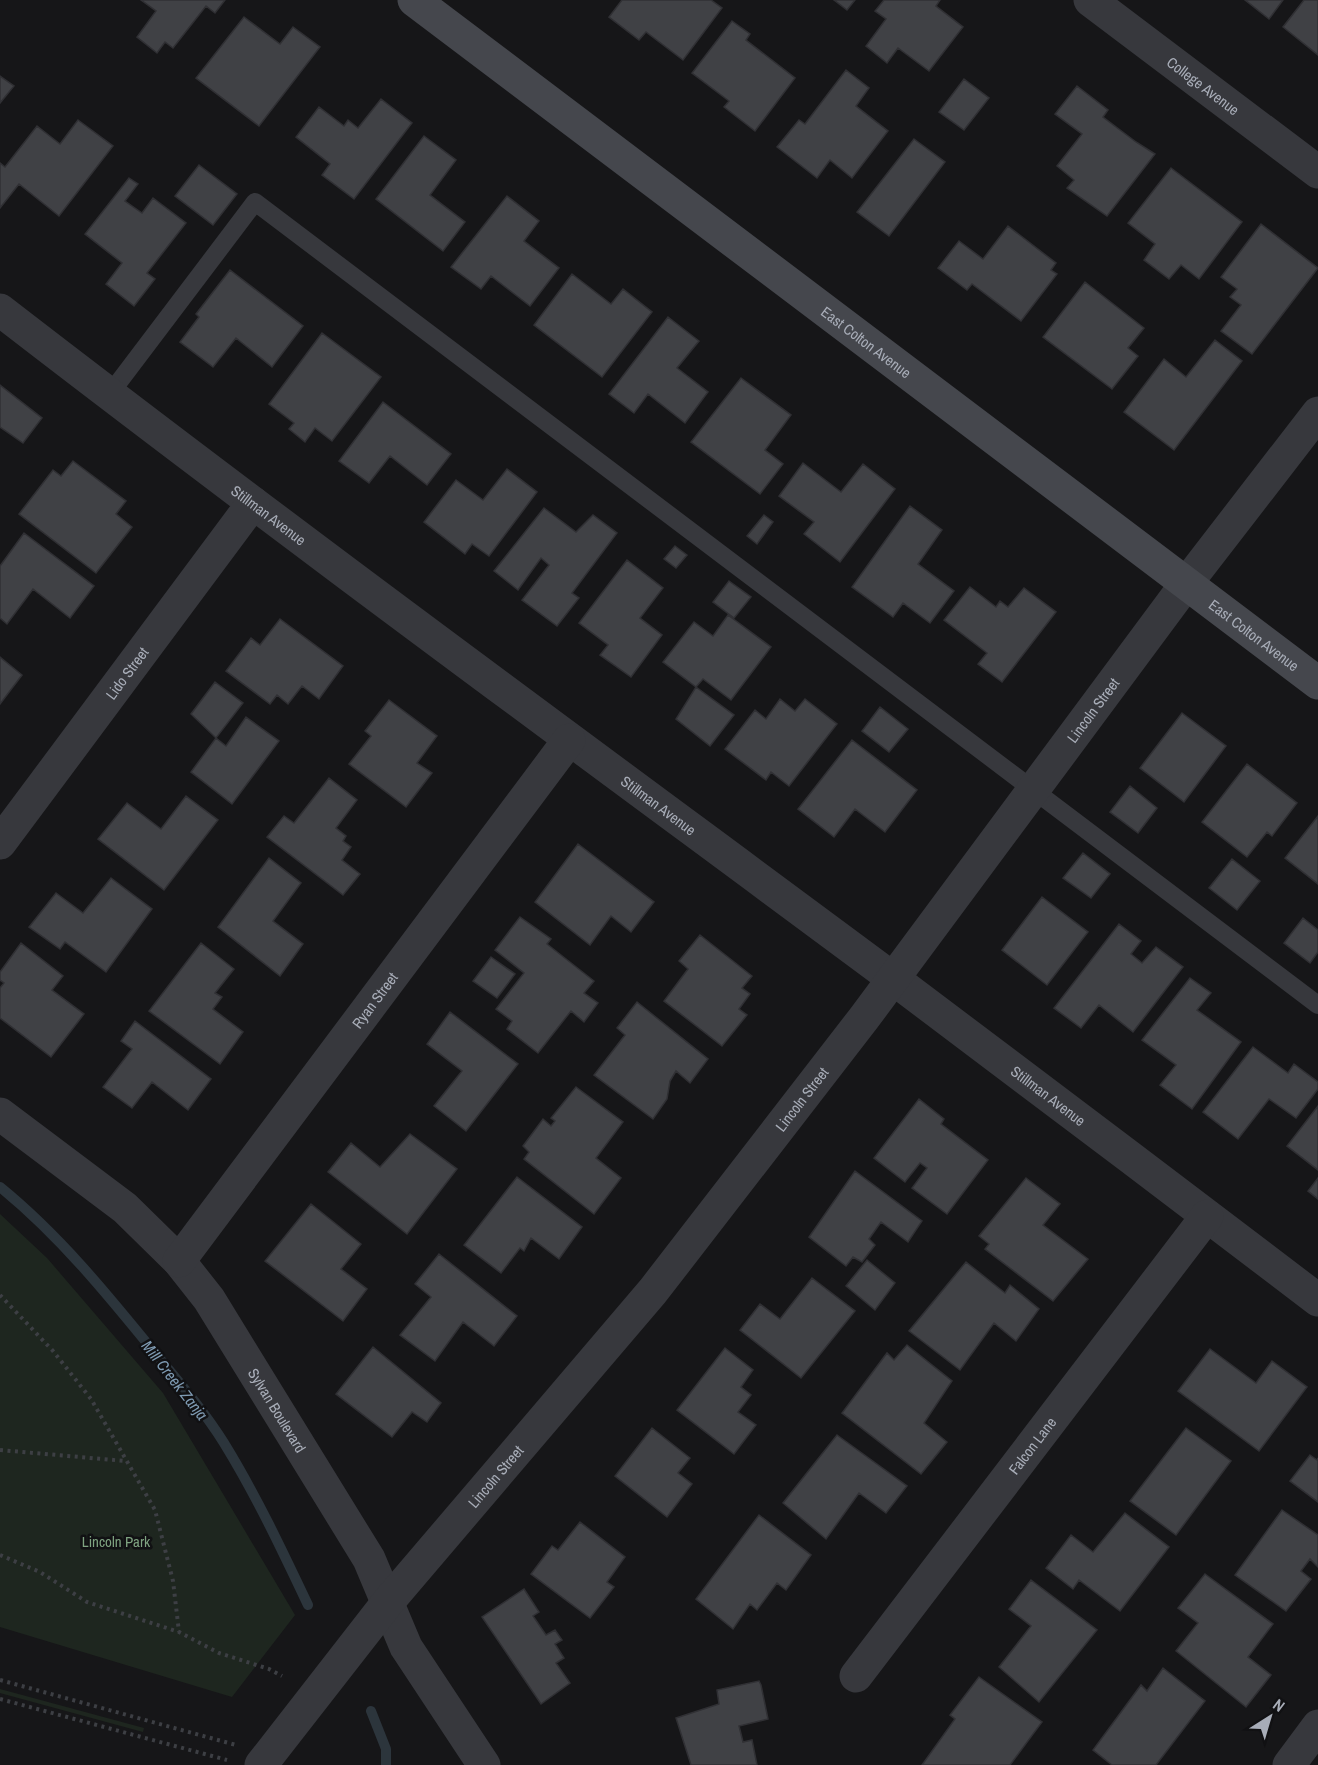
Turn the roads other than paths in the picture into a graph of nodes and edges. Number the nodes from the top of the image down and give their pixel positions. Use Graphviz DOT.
graph roads {
  1 [pos="414,0"];
  2 [pos="1090,0"];
  3 [pos="1318,172"];
  4 [pos="0,310"];
  5 [pos="109,394"];
  6 [pos="1318,413"];
  7 [pos="254,503"];
  8 [pos="1186,584"];
  9 [pos="1318,683"];
  10 [pos="569,740"];
  11 [pos="1033,790"];
  12 [pos="0,843"];
  13 [pos="893,979"];
  14 [pos="1318,1005"];
  15 [pos="0,1114"];
  16 [pos="1207,1216"];
  17 [pos="179,1261"];
  18 [pos="1318,1300"];
  19 [pos="388,1602"];
  20 [pos="856,1676"];
  21 [pos="1318,1726"];
  22 [pos="261,1765"];
  23 [pos="484,1765"];
  24 [pos="1289,1765"];
  1 -- 8 [label="street, East Colton Avenue"];
  2 -- 3 [label="street, College Avenue"];
  4 -- 5 [label="street, Stillman Avenue"];
  5 -- 7 [label="street, Stillman Avenue"];
  5 -- 11 [label="lane"];
  6 -- 8 [label="street, Lincoln Street"];
  7 -- 10 [label="street, Stillman Avenue"];
  7 -- 12 [label="street, Lido Street"];
  8 -- 9 [label="street, East Colton Avenue"];
  8 -- 11 [label="street, Lincoln Street"];
  10 -- 13 [label="street, Stillman Avenue"];
  10 -- 17 [label="street, Ryan Street"];
  11 -- 13 [label="street, Lincoln Street"];
  11 -- 14 [label="lane"];
  13 -- 16 [label="street, Stillman Avenue"];
  13 -- 19 [label="street, Lincoln Street"];
  15 -- 17 [label="street, Sylvan Boulevard"];
  16 -- 18 [label="street, Stillman Avenue"];
  16 -- 20 [label="street, Falcon Lane"];
  17 -- 19 [label="street, Sylvan Boulevard"];
  19 -- 22 [label="street, Lincoln Street"];
  19 -- 23 [label="street, Sylvan Boulevard"];
  21 -- 24 [label="street"];
}
